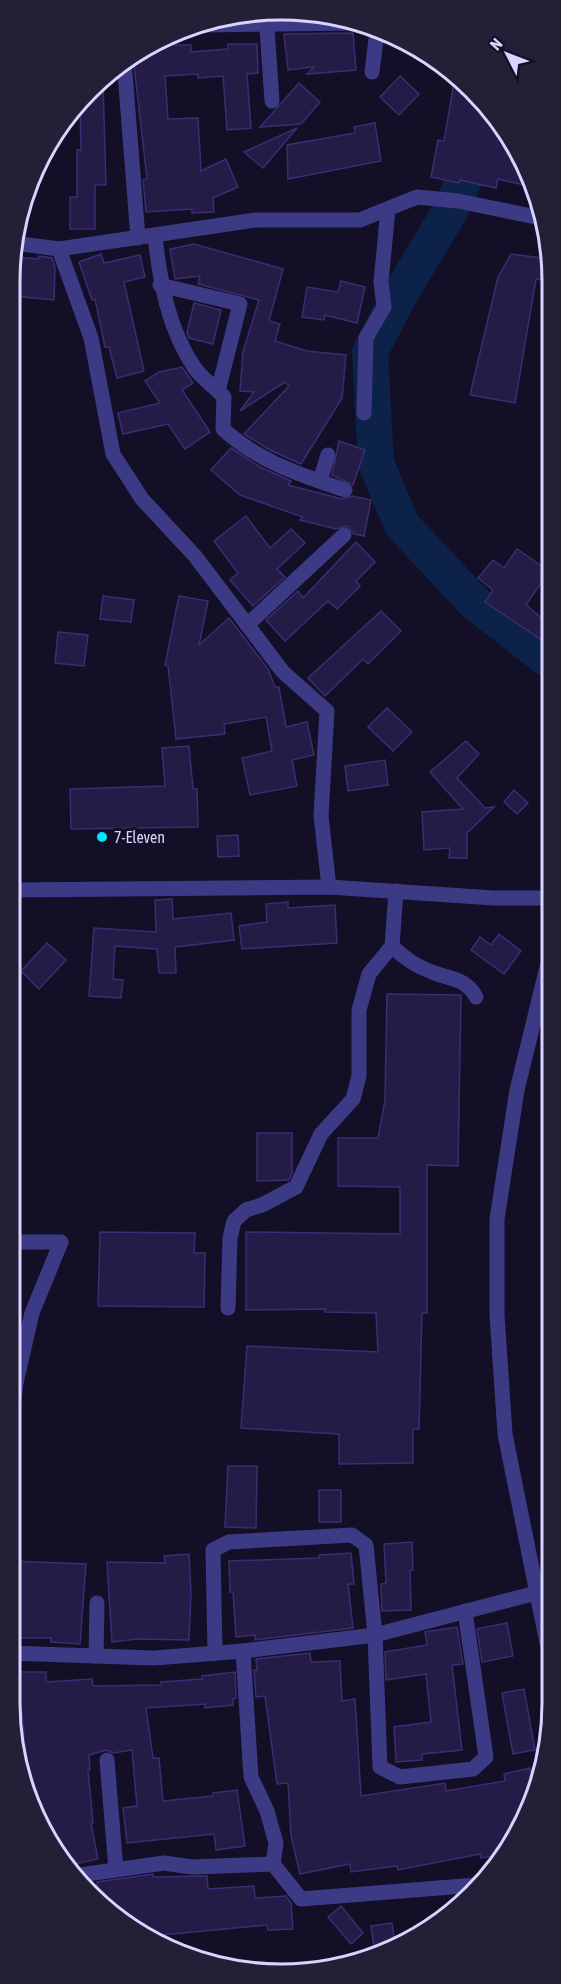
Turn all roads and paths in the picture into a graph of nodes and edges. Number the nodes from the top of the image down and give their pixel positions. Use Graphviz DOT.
graph roads {
  1 [pos="267,20"];
  2 [pos="376,38"];
  3 [pos="125,71"];
  4 [pos="372,72"];
  5 [pos="272,101"];
  6 [pos="388,209"];
  7 [pos="534,216"];
  8 [pos="155,236"];
  9 [pos="138,238"];
  10 [pos="22,244"];
  11 [pos="59,249"];
  12 [pos="160,285"];
  13 [pos="218,391"];
  14 [pos="364,413"];
  15 [pos="328,455"];
  16 [pos="320,481"];
  17 [pos="345,490"];
  18 [pos="344,534"];
  19 [pos="247,625"];
  20 [pos="329,886"];
  21 [pos="20,890"];
  22 [pos="396,891"];
  23 [pos="542,898"];
  24 [pos="392,946"];
  25 [pos="542,988"];
  26 [pos="476,997"];
  27 [pos="20,1242"];
  28 [pos="228,1308"];
  29 [pos="20,1366"];
  30 [pos="536,1593"];
  31 [pos="97,1603"];
  32 [pos="465,1611"];
  33 [pos="542,1620"];
  34 [pos="375,1635"];
  35 [pos="243,1651"];
  36 [pos="20,1653"];
  37 [pos="215,1653"];
  38 [pos="96,1656"];
  39 [pos="107,1760"];
  40 [pos="273,1864"];
  41 [pos="116,1870"];
  42 [pos="83,1875"];
  43 [pos="467,1886"];
  1 -- 5 [label="street"];
  2 -- 4 [label="street"];
  3 -- 9 [label="street"];
  6 -- 7 [label="street"];
  6 -- 8 [label="street"];
  6 -- 14 [label="street"];
  8 -- 9 [label="street"];
  8 -- 12 [label="street"];
  9 -- 11 [label="street"];
  10 -- 11 [label="street"];
  11 -- 19 [label="street"];
  12 -- 13 [label="street"];
  12 -- 13 [label="street"];
  13 -- 16 [label="street"];
  15 -- 16 [label="street"];
  16 -- 17 [label="street"];
  18 -- 19 [label="street"];
  19 -- 20 [label="street"];
  20 -- 21 [label="street"];
  20 -- 22 [label="street"];
  22 -- 23 [label="street"];
  22 -- 24 [label="street"];
  24 -- 26 [label="street"];
  24 -- 28 [label="street"];
  25 -- 30 [label="street"];
  27 -- 29 [label="street"];
  30 -- 32 [label="street"];
  30 -- 33 [label="street"];
  31 -- 38 [label="street"];
  32 -- 34 [label="street"];
  32 -- 34 [label="street"];
  34 -- 35 [label="street"];
  34 -- 37 [label="street"];
  35 -- 37 [label="street"];
  35 -- 40 [label="street"];
  36 -- 38 [label="street"];
  37 -- 38 [label="street"];
  39 -- 41 [label="street"];
  40 -- 41 [label="street"];
  40 -- 43 [label="street"];
  41 -- 42 [label="street"];
}
